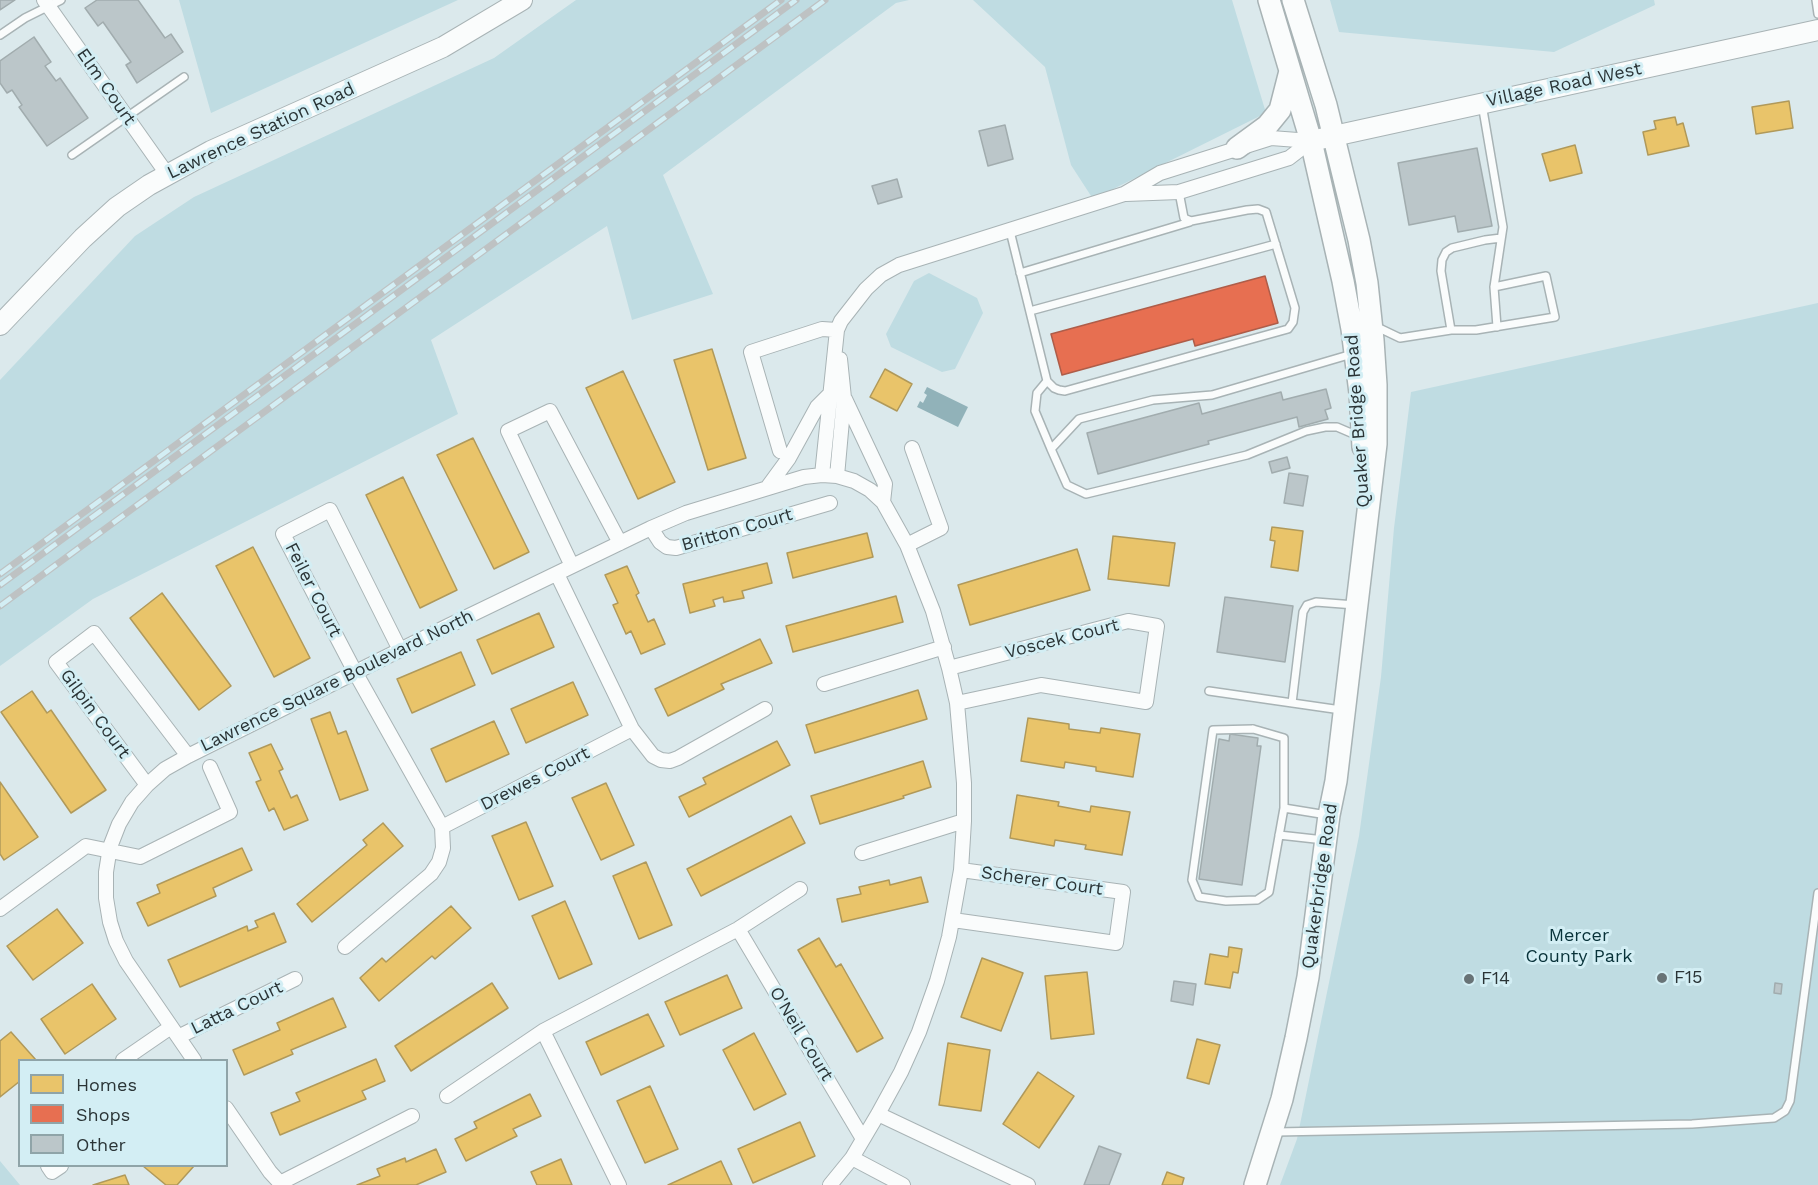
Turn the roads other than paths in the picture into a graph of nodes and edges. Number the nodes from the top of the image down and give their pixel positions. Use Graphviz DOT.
graph roads {
  1 [pos="522,0"];
  2 [pos="1269,0"];
  3 [pos="1293,0"];
  4 [pos="1816,0"];
  5 [pos="51,2"];
  6 [pos="1818,14"];
  7 [pos="1818,30"];
  8 [pos="0,35"];
  9 [pos="1290,70"];
  10 [pos="184,77"];
  11 [pos="1482,103"];
  12 [pos="128,118"];
  13 [pos="1334,137"];
  14 [pos="1311,141"];
  15 [pos="1237,148"];
  16 [pos="72,155"];
  17 [pos="167,174"];
  18 [pos="1179,192"];
  19 [pos="1124,194"];
  20 [pos="1188,220"];
  21 [pos="1010,231"];
  22 [pos="1501,238"];
  23 [pos="1276,244"];
  24 [pos="1020,273"];
  25 [pos="1494,287"];
  26 [pos="1030,311"];
  27 [pos="1372,324"];
  28 [pos="0,325"];
  29 [pos="1497,327"];
  30 [pos="837,330"];
  31 [pos="1451,330"];
  32 [pos="1355,353"];
  33 [pos="1047,381"];
  34 [pos="837,395"];
  35 [pos="1362,438"];
  36 [pos="912,448"];
  37 [pos="1051,449"];
  38 [pos="780,451"];
  39 [pos="822,475"];
  40 [pos="837,476"];
  41 [pos="767,488"];
  42 [pos="883,502"];
  43 [pos="830,503"];
  44 [pos="651,528"];
  45 [pos="620,543"];
  46 [pos="907,545"];
  47 [pos="572,566"];
  48 [pos="557,574"];
  49 [pos="1361,582"];
  50 [pos="1358,605"];
  51 [pos="944,647"];
  52 [pos="400,650"];
  53 [pos="949,668"];
  54 [pos="355,672"];
  55 [pos="824,684"];
  56 [pos="1209,691"];
  57 [pos="957,703"];
  58 [pos="1292,703"];
  59 [pos="765,709"];
  60 [pos="1344,711"];
  61 [pos="632,729"];
  62 [pos="188,756"];
  63 [pos="210,767"];
  64 [pos="147,785"];
  65 [pos="1284,808"];
  66 [pos="1329,815"];
  67 [pos="964,821"];
  68 [pos="442,827"];
  69 [pos="1279,835"];
  70 [pos="1326,840"];
  71 [pos="110,851"];
  72 [pos="862,853"];
  73 [pos="961,870"];
  74 [pos="800,889"];
  75 [pos="1818,893"];
  76 [pos="0,909"];
  77 [pos="953,920"];
  78 [pos="738,929"];
  79 [pos="345,947"];
  80 [pos="295,979"];
  81 [pos="543,1031"];
  82 [pos="174,1032"];
  83 [pos="125,1059"];
  84 [pos="193,1059"];
  85 [pos="447,1096"];
  86 [pos="228,1111"];
  87 [pos="878,1114"];
  88 [pos="412,1116"];
  89 [pos="1272,1132"];
  90 [pos="863,1139"];
  91 [pos="852,1158"];
  92 [pos="49,1167"];
  93 [pos="60,1167"];
  94 [pos="281,1184"];
  95 [pos="619,1185"];
  96 [pos="830,1185"];
  97 [pos="903,1185"];
  98 [pos="1028,1185"];
  99 [pos="1255,1185"];
  1 -- 17 [label="main road, Lawrence Station Road"];
  2 -- 9 [label="main road, Quaker Bridge Road"];
  3 -- 13 [label="main road, Quaker Bridge Road"];
  4 -- 6 [label="lane"];
  5 -- 8 [label="lane"];
  5 -- 12 [label="street, Elm Court"];
  7 -- 11 [label="main road, Village Road West"];
  9 -- 14 [label="main road, Quaker Bridge Road"];
  9 -- 15 [label="main road"];
  10 -- 12 [label="lane"];
  11 -- 13 [label="main road, Village Road West"];
  11 -- 22 [label="lane"];
  12 -- 16 [label="lane"];
  12 -- 17 [label="street, Elm Court"];
  13 -- 14 [label="main road, Village Road West"];
  13 -- 27 [label="main road, Quaker Bridge Road"];
  14 -- 15 [label="street"];
  14 -- 18 [label="street"];
  14 -- 32 [label="main road, Quaker Bridge Road"];
  15 -- 19 [label="street"];
  17 -- 28 [label="main road, Lawrence Station Road"];
  18 -- 19 [label="street"];
  18 -- 20 [label="lane"];
  19 -- 21 [label="street"];
  20 -- 23 [label="lane"];
  20 -- 24 [label="lane"];
  21 -- 24 [label="lane"];
  21 -- 30 [label="street"];
  22 -- 25 [label="lane"];
  22 -- 31 [label="lane"];
  23 -- 26 [label="lane"];
  23 -- 33 [label="lane"];
  24 -- 26 [label="lane"];
  25 -- 29 [label="lane"];
  25 -- 29 [label="lane"];
  26 -- 33 [label="lane"];
  27 -- 31 [label="lane"];
  27 -- 49 [label="main road, Quaker Bridge Road"];
  29 -- 31 [label="lane"];
  30 -- 34 [label="street"];
  30 -- 38 [label="street"];
  32 -- 35 [label="main road, Quaker Bridge Road"];
  32 -- 37 [label="lane"];
  33 -- 37 [label="lane"];
  34 -- 39 [label="street"];
  34 -- 40 [label="street"];
  34 -- 41 [label="street"];
  34 -- 42 [label="street"];
  35 -- 37 [label="lane"];
  35 -- 49 [label="main road, Quaker Bridge Road"];
  36 -- 46 [label="street"];
  39 -- 40 [label="street, Lawrence Square Boulevard North"];
  39 -- 41 [label="street, Lawrence Square Boulevard North"];
  40 -- 42 [label="street, Lawrence Square Boulevard North"];
  41 -- 44 [label="street, Lawrence Square Boulevard North"];
  42 -- 46 [label="street, Lawrence Square Boulevard North"];
  43 -- 44 [label="street, Britton Court"];
  44 -- 45 [label="street, Lawrence Square Boulevard North"];
  45 -- 47 [label="street, Lawrence Square Boulevard North"];
  45 -- 47 [label="street"];
  46 -- 51 [label="street, Lawrence Square Boulevard North"];
  47 -- 48 [label="street, Lawrence Square Boulevard North"];
  48 -- 52 [label="street, Lawrence Square Boulevard North"];
  48 -- 61 [label="street"];
  49 -- 50 [label="main road, Quakerbridge Road"];
  50 -- 58 [label="lane"];
  50 -- 60 [label="main road, Quakerbridge Road"];
  51 -- 53 [label="street, Lawrence Square Boulevard North"];
  51 -- 55 [label="street"];
  52 -- 54 [label="street, Lawrence Square Boulevard North"];
  52 -- 54 [label="street, Feiler Court"];
  53 -- 57 [label="street, Lawrence Square Boulevard North"];
  53 -- 57 [label="street, Voscek Court"];
  54 -- 62 [label="street, Lawrence Square Boulevard North"];
  54 -- 68 [label="street"];
  56 -- 58 [label="lane"];
  57 -- 67 [label="street, Lawrence Square Boulevard North"];
  58 -- 60 [label="lane"];
  59 -- 61 [label="street"];
  60 -- 66 [label="main road, Quakerbridge Road"];
  61 -- 68 [label="street, Drewes Court"];
  62 -- 64 [label="street, Lawrence Square Boulevard North"];
  62 -- 64 [label="street, Gilpin Court"];
  63 -- 71 [label="street"];
  64 -- 71 [label="street, Lawrence Square Boulevard North"];
  65 -- 66 [label="lane"];
  65 -- 69 [label="lane"];
  65 -- 69 [label="lane"];
  66 -- 70 [label="main road, Quakerbridge Road"];
  67 -- 72 [label="street"];
  67 -- 73 [label="street, Lawrence Square Boulevard North"];
  68 -- 79 [label="street"];
  69 -- 70 [label="lane"];
  70 -- 89 [label="main road, Quakerbridge Road"];
  71 -- 76 [label="street"];
  71 -- 82 [label="street, Lawrence Square Boulevard North"];
  73 -- 77 [label="street, Lawrence Square Boulevard North"];
  73 -- 77 [label="street, Scherer Court"];
  74 -- 78 [label="street"];
  75 -- 89 [label="lane"];
  77 -- 87 [label="street, Lawrence Square Boulevard North"];
  78 -- 81 [label="street"];
  78 -- 90 [label="street, O'Neil Court"];
  80 -- 82 [label="street, Latta Court"];
  81 -- 85 [label="street"];
  81 -- 95 [label="street"];
  82 -- 83 [label="street, Latta Court"];
  82 -- 84 [label="street, Lawrence Square Boulevard North"];
  86 -- 94 [label="street"];
  87 -- 90 [label="street, Lawrence Square Boulevard North"];
  87 -- 98 [label="street"];
  88 -- 94 [label="street"];
  89 -- 99 [label="main road, Quakerbridge Road"];
  90 -- 91 [label="street, Lawrence Square Boulevard North"];
  91 -- 96 [label="street, Lawrence Square Boulevard North"];
  91 -- 97 [label="street"];
  92 -- 93 [label="street"];
}
